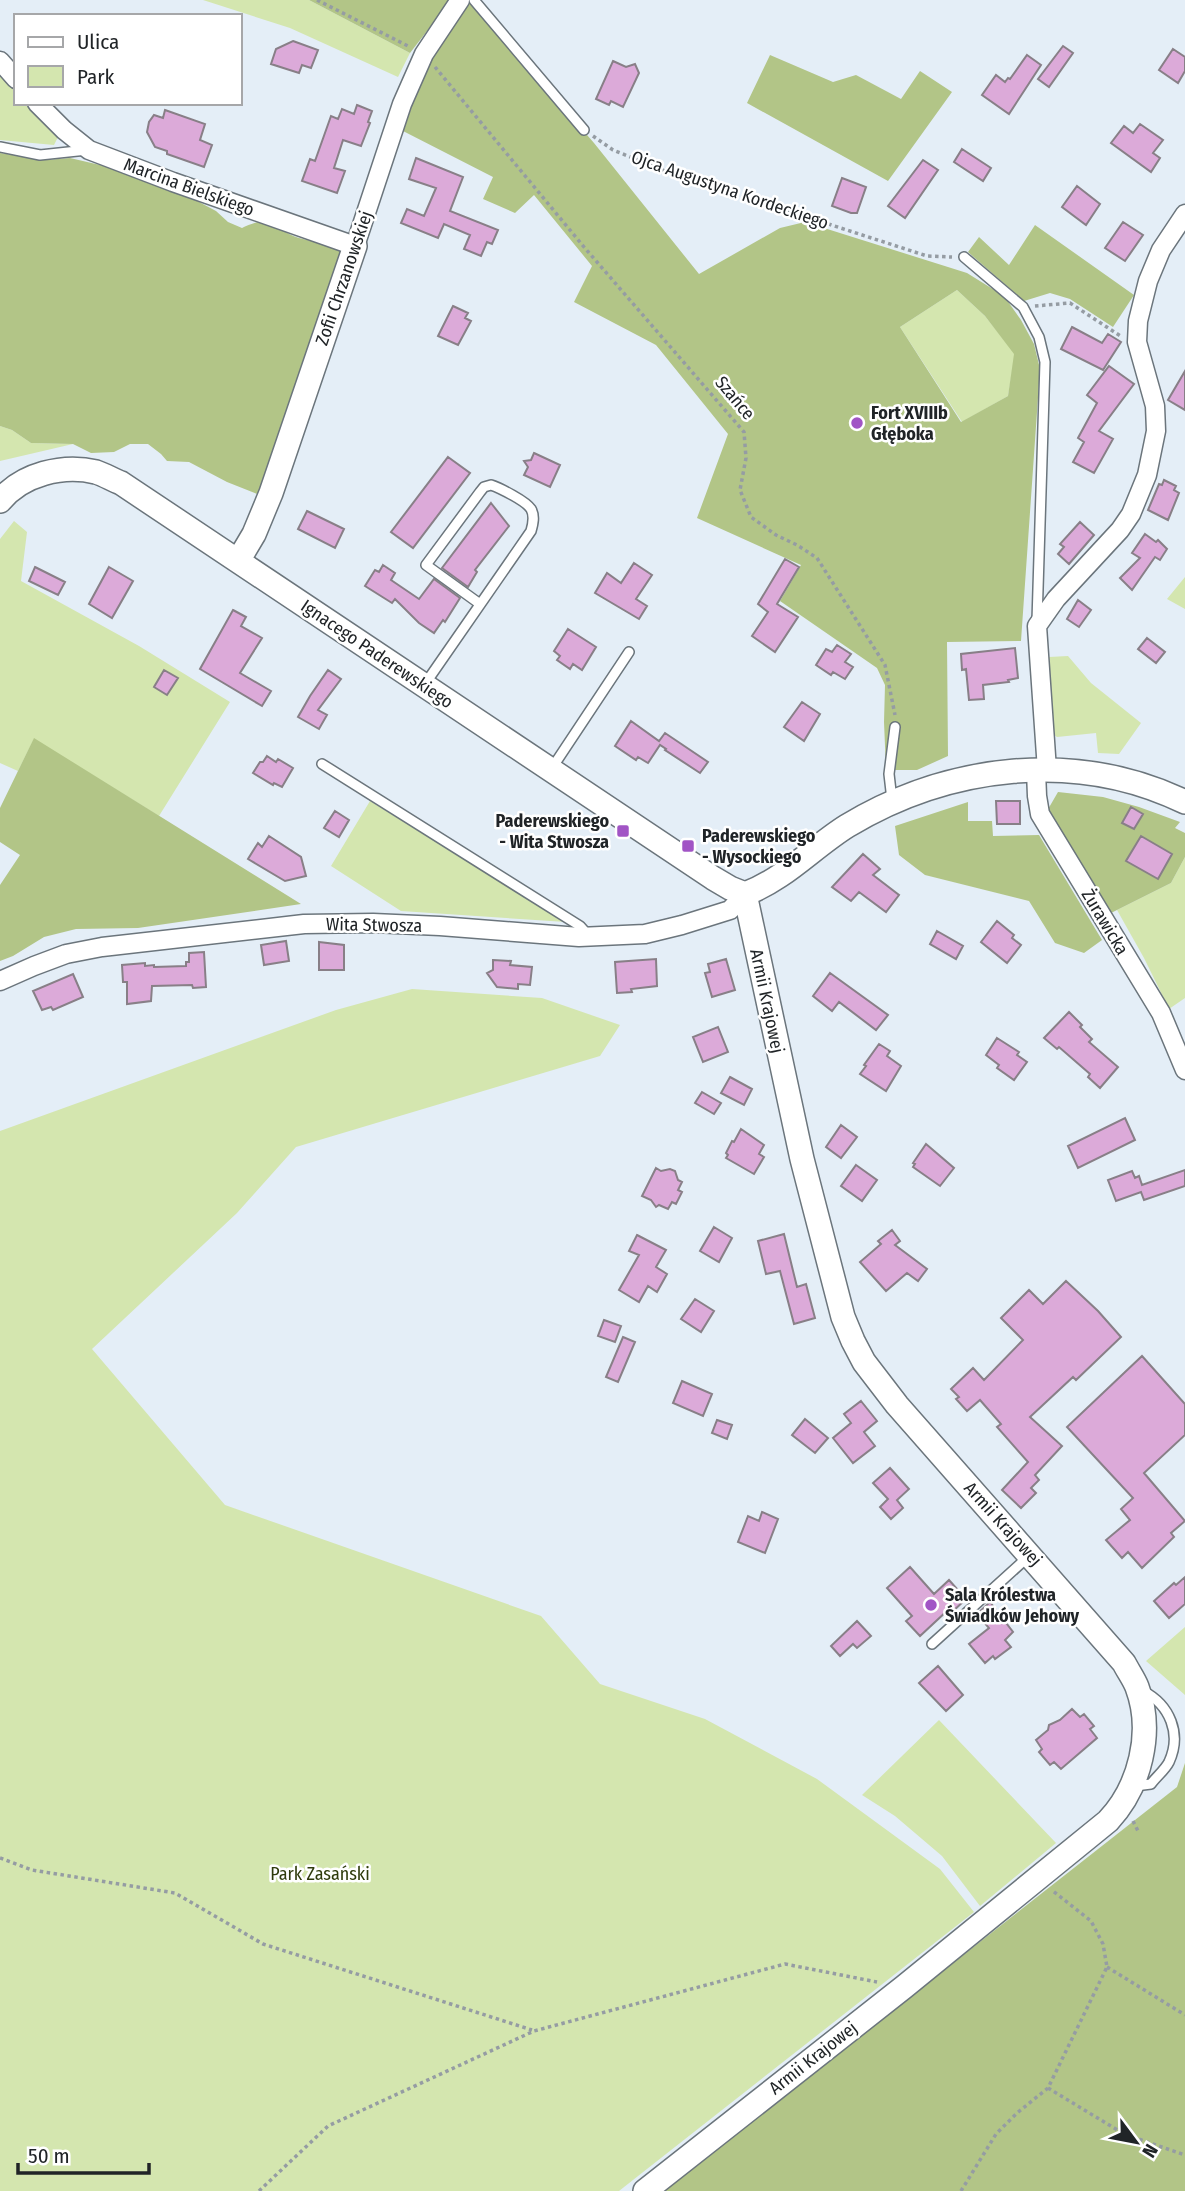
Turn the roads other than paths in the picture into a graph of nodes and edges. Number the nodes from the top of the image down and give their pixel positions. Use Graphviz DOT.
graph roads {
  1 [pos="460,0"];
  2 [pos="474,0"];
  3 [pos="0,61"];
  4 [pos="14,77"];
  5 [pos="39,105"];
  6 [pos="584,130"];
  7 [pos="0,147"];
  8 [pos="89,150"];
  9 [pos="1185,214"];
  10 [pos="355,246"];
  11 [pos="964,257"];
  12 [pos="0,501"];
  13 [pos="238,561"];
  14 [pos="480,604"];
  15 [pos="1037,626"];
  16 [pos="629,652"];
  17 [pos="424,685"];
  18 [pos="895,727"];
  19 [pos="322,764"];
  20 [pos="551,770"];
  21 [pos="1041,771"];
  22 [pos="892,802"];
  23 [pos="1185,802"];
  24 [pos="745,894"];
  25 [pos="589,936"];
  26 [pos="0,981"];
  27 [pos="1185,1070"];
  28 [pos="1030,1554"];
  29 [pos="932,1643"];
  30 [pos="1137,1688"];
  31 [pos="1133,1786"];
  32 [pos="645,2191"];
  1 -- 10 [label="street, Zofii Chrzanowskiej"];
  2 -- 6 [label="lane"];
  3 -- 4 [label="street"];
  5 -- 8 [label="street, Marcina Bielskiego"];
  7 -- 8 [label="lane"];
  8 -- 10 [label="street, Marcina Bielskiego"];
  9 -- 15 [label="street"];
  10 -- 13 [label="street, Zofii Chrzanowskiej"];
  11 -- 15 [label="lane"];
  12 -- 13 [label="street, Ignacego Paderewskiego"];
  13 -- 17 [label="street, Ignacego Paderewskiego"];
  14 -- 14 [label="lane"];
  14 -- 17 [label="lane"];
  15 -- 21 [label="street"];
  16 -- 20 [label="lane"];
  17 -- 20 [label="street, Ignacego Paderewskiego"];
  18 -- 22 [label="lane"];
  19 -- 25 [label="lane"];
  20 -- 24 [label="street, Ignacego Paderewskiego"];
  21 -- 22 [label="street"];
  21 -- 23 [label="street"];
  21 -- 27 [label="street, Żurawicka"];
  22 -- 24 [label="street"];
  24 -- 25 [label="street, Wita Stwosza"];
  24 -- 28 [label="street, Armii Krajowej"];
  25 -- 26 [label="street, Wita Stwosza"];
  28 -- 29 [label="lane"];
  28 -- 30 [label="street, Armii Krajowej"];
  30 -- 31 [label="street, Armii Krajowej"];
  30 -- 31 [label="lane"];
  31 -- 32 [label="street, Armii Krajowej"];
}
